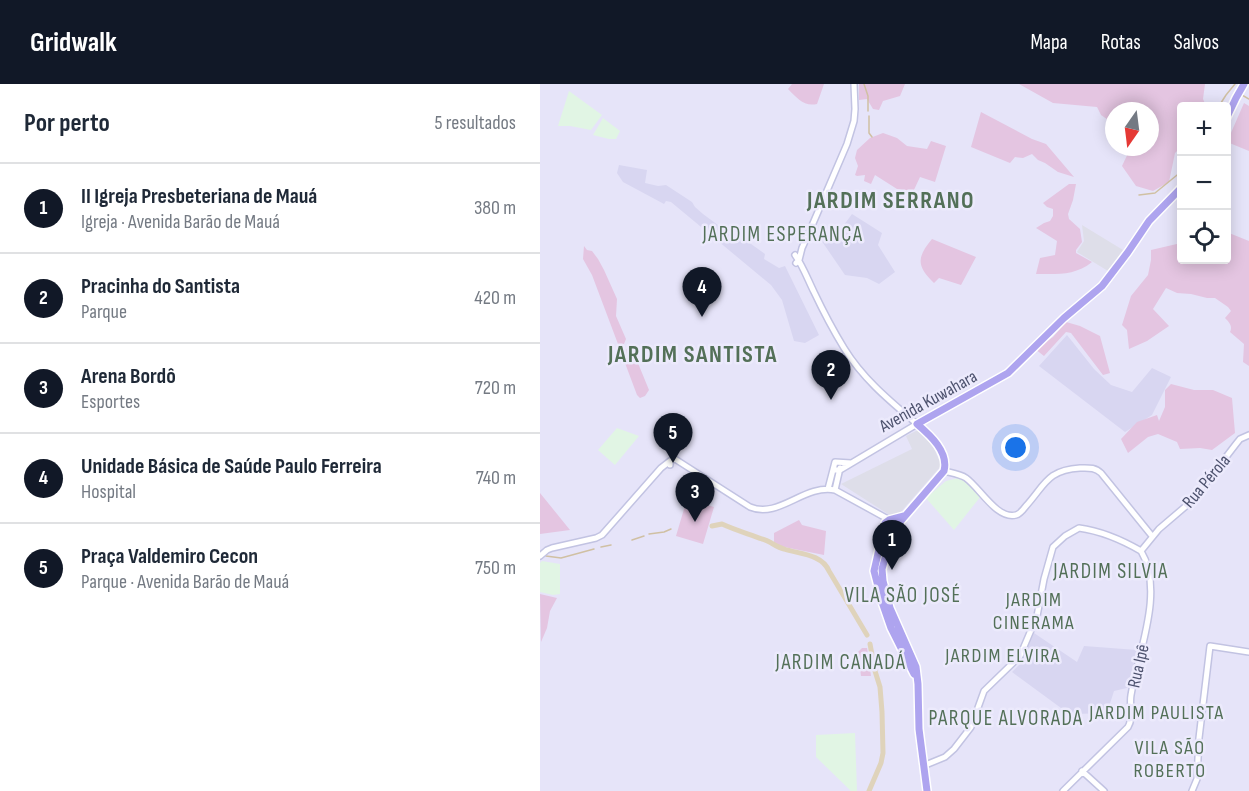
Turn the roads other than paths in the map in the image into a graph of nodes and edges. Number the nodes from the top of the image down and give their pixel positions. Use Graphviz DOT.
graph roads {
  1 [pos="854,84"];
  2 [pos="1244,84"];
  3 [pos="1231,110"];
  4 [pos="1177,192"];
  5 [pos="917,424"];
  6 [pos="1247,436"];
  7 [pos="842,462"];
  8 [pos="851,463"];
  9 [pos="833,470"];
  10 [pos="840,470"];
  11 [pos="944,471"];
  12 [pos="828,489"];
  13 [pos="835,490"];
  14 [pos="873,511"];
  15 [pos="904,516"];
  16 [pos="890,520"];
  17 [pos="893,530"];
  18 [pos="882,532"];
  19 [pos="1152,537"];
  20 [pos="890,540"];
  21 [pos="1141,551"];
  22 [pos="540,556"];
  23 [pos="906,652"];
  24 [pos="1249,652"];
  25 [pos="923,766"];
  26 [pos="1082,771"];
  27 [pos="926,791"];
  28 [pos="1063,791"];
  29 [pos="1104,791"];
  30 [pos="1192,791"];
  1 -- 5 [label="street"];
  2 -- 3 [label="main road"];
  4 -- 5 [label="main road, Avenida Kuwahara"];
  5 -- 8 [label="street, Avenida Kuwahara"];
  5 -- 11 [label="main road"];
  6 -- 19 [label="street, Rua Pérola"];
  7 -- 8 [label="street"];
  7 -- 9 [label="street"];
  7 -- 10 [label="street"];
  8 -- 10 [label="street, Avenida Kuwahara"];
  9 -- 10 [label="street"];
  9 -- 12 [label="street"];
  10 -- 13 [label="street"];
  11 -- 15 [label="main road"];
  11 -- 19 [label="street"];
  12 -- 13 [label="street"];
  12 -- 22 [label="street"];
  13 -- 14 [label="street"];
  14 -- 16 [label="street"];
  14 -- 18 [label="street"];
  15 -- 16 [label="main road"];
  15 -- 17 [label="main road"];
  16 -- 17 [label="street"];
  16 -- 18 [label="main road"];
  17 -- 20 [label="main road"];
  18 -- 20 [label="main road"];
  18 -- 23 [label="main road"];
  19 -- 21 [label="street, Rua Pérola"];
  20 -- 23 [label="main road"];
  21 -- 25 [label="street"];
  21 -- 26 [label="street, Rua Ipê"];
  23 -- 25 [label="main road"];
  23 -- 27 [label="main road"];
  24 -- 30 [label="street"];
  25 -- 27 [label="main road"];
  26 -- 28 [label="street, Rua Ipê"];
  26 -- 29 [label="street"];
}
